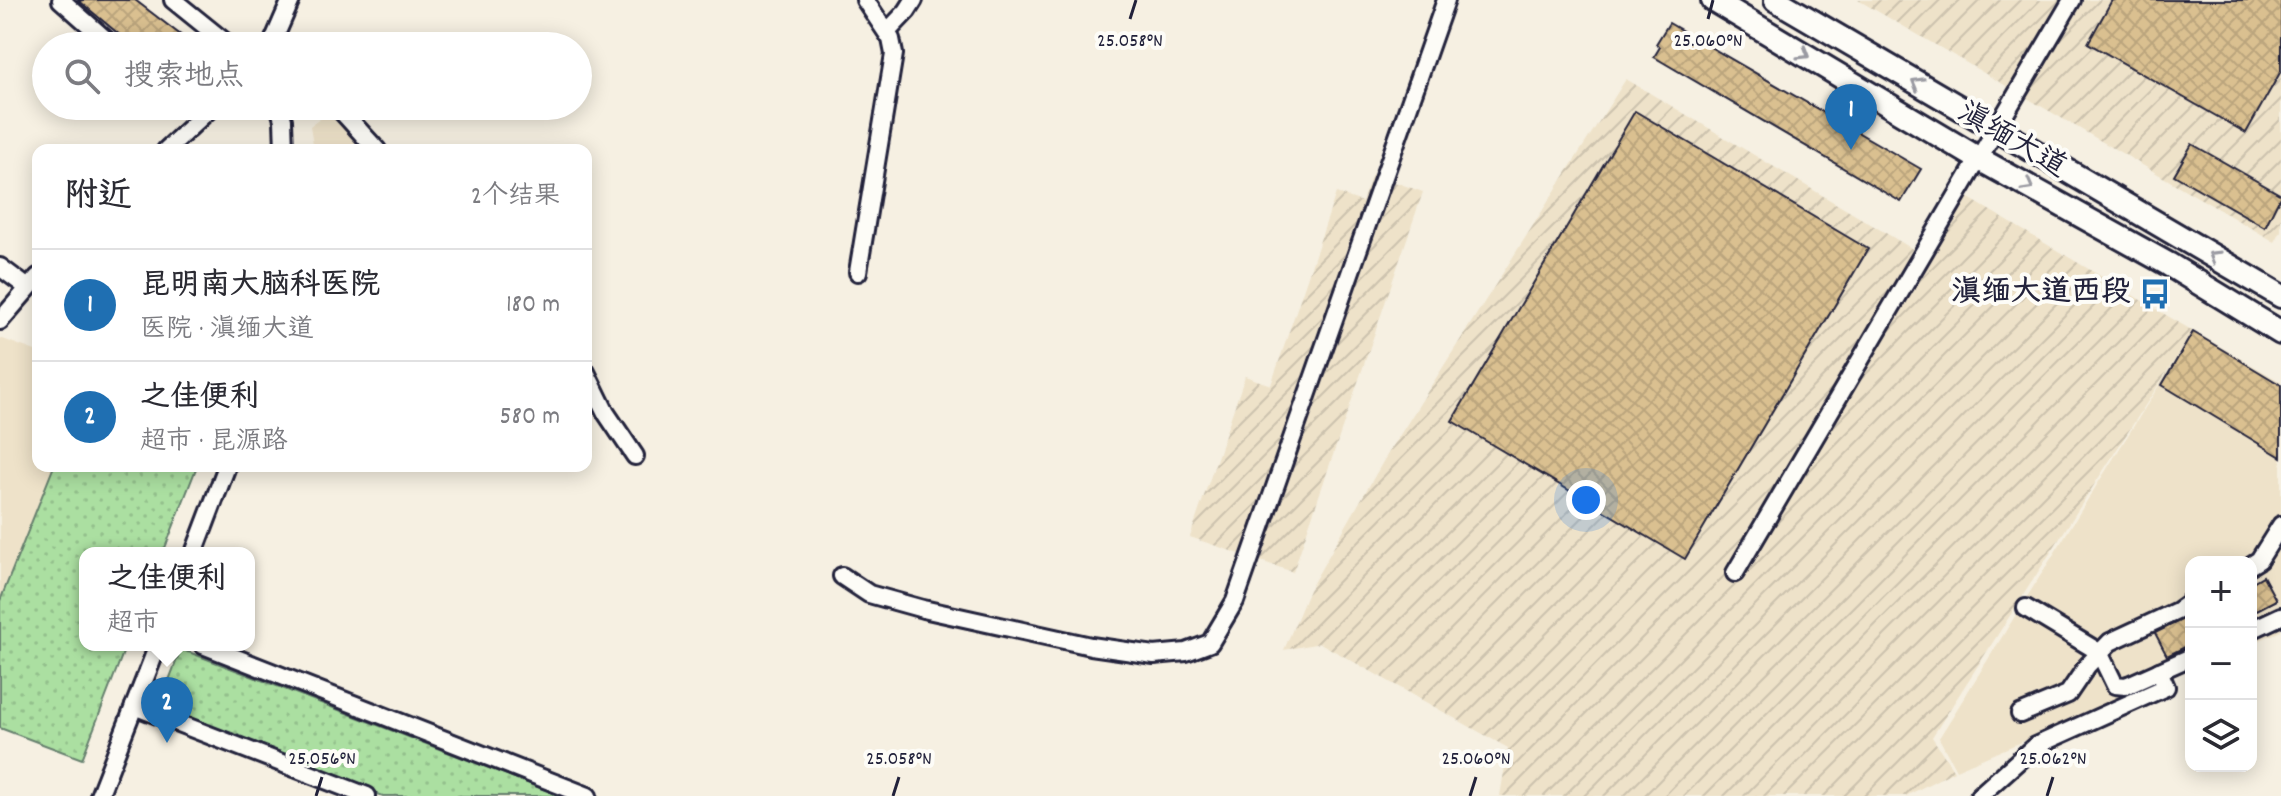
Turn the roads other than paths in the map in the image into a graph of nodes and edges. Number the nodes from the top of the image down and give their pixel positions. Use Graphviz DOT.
graph roads {
  1 [pos="61,0"];
  2 [pos="173,0"];
  3 [pos="291,0"];
  4 [pos="865,0"];
  5 [pos="914,0"];
  6 [pos="1446,0"];
  7 [pos="1713,0"];
  8 [pos="1776,0"];
  9 [pos="2072,0"];
  10 [pos="97,32"];
  11 [pos="209,32"];
  12 [pos="281,32"];
  13 [pos="887,32"];
  14 [pos="198,120"];
  15 [pos="283,120"];
  16 [pos="350,120"];
  17 [pos="1995,129"];
  18 [pos="172,144"];
  19 [pos="284,144"];
  20 [pos="372,144"];
  21 [pos="1979,159"];
  22 [pos="0,267"];
  23 [pos="858,272"];
  24 [pos="32,282"];
  25 [pos="32,283"];
  26 [pos="2281,296"];
  27 [pos="0,321"];
  28 [pos="2281,333"];
  29 [pos="592,384"];
  30 [pos="635,456"];
  31 [pos="225,472"];
  32 [pos="2281,525"];
  33 [pos="196,547"];
  34 [pos="2281,549"];
  35 [pos="2257,559"];
  36 [pos="2257,561"];
  37 [pos="1735,573"];
  38 [pos="842,576"];
  39 [pos="2185,605"];
  40 [pos="2026,608"];
  41 [pos="2281,616"];
  42 [pos="2255,628"];
  43 [pos="156,651"];
  44 [pos="218,651"];
  45 [pos="2099,652"];
  46 [pos="2185,660"];
  47 [pos="2159,671"];
  48 [pos="134,706"];
  49 [pos="2020,714"];
  50 [pos="99,796"];
  51 [pos="367,796"];
  52 [pos="588,796"];
  53 [pos="1979,796"];
  1 -- 10 [label="street"];
  2 -- 11 [label="street"];
  3 -- 12 [label="street"];
  4 -- 13 [label="street"];
  5 -- 13 [label="street"];
  6 -- 38 [label="street"];
  7 -- 21 [label="main road, 滇缅大道, one-way"];
  17 -- 8 [label="main road, 滇缅大道, one-way"];
  9 -- 17 [label="street"];
  13 -- 23 [label="street"];
  14 -- 18 [label="street"];
  15 -- 19 [label="street"];
  16 -- 20 [label="street"];
  17 -- 21 [label="street"];
  26 -- 17 [label="main road, 滇缅大道, one-way"];
  21 -- 28 [label="main road, 滇缅大道, one-way"];
  21 -- 37 [label="street"];
  22 -- 24 [label="street"];
  25 -- 27 [label="street"];
  29 -- 30 [label="street"];
  31 -- 33 [label="street"];
  32 -- 35 [label="street"];
  34 -- 36 [label="street"];
  39 -- 45 [label="street"];
  40 -- 45 [label="street"];
  41 -- 42 [label="street"];
  43 -- 48 [label="street"];
  44 -- 52 [label="street"];
  45 -- 47 [label="street"];
  45 -- 49 [label="street"];
  46 -- 47 [label="street"];
  47 -- 53 [label="street"];
  48 -- 50 [label="street"];
  48 -- 51 [label="street"];
}
